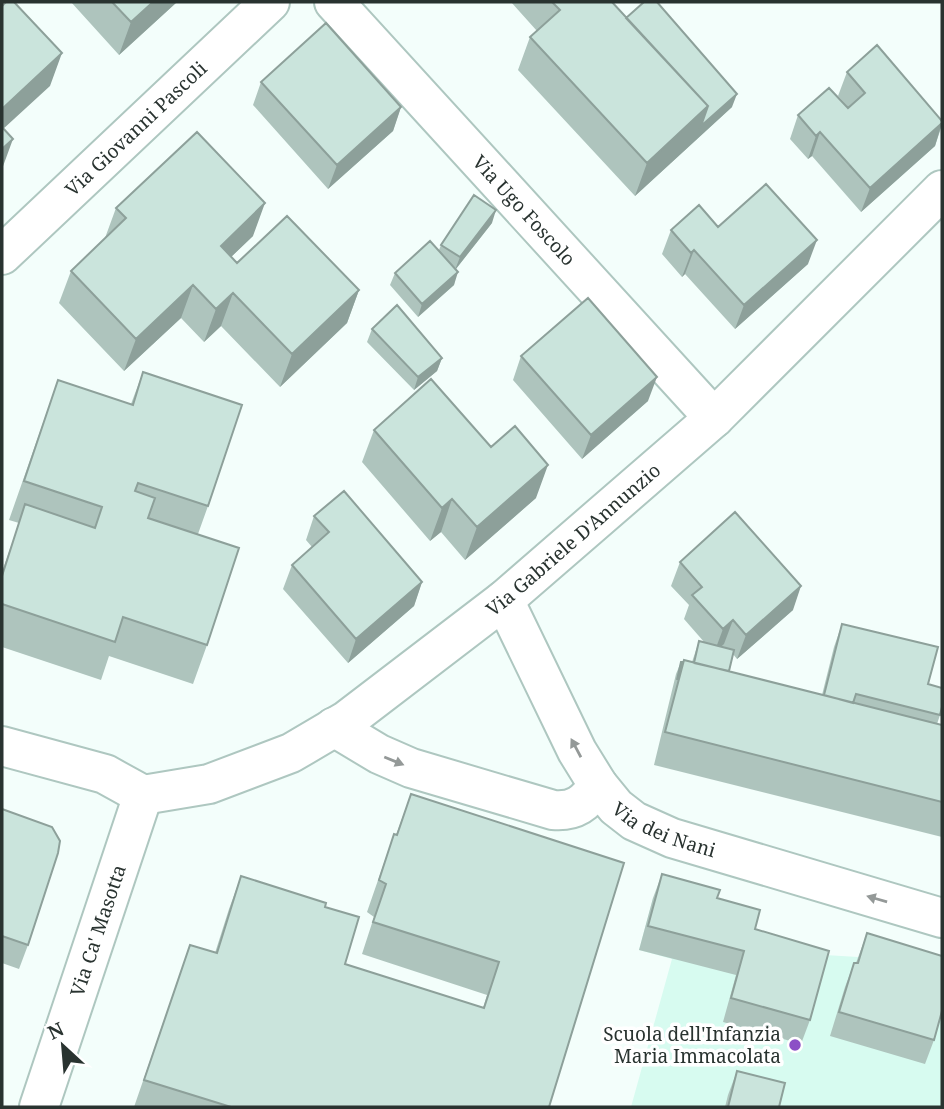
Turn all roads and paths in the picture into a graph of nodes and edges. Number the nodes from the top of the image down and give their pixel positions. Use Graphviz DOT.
graph roads {
  1 [pos="270,2"];
  2 [pos="334,2"];
  3 [pos="942,190"];
  4 [pos="2,255"];
  5 [pos="715,418"];
  6 [pos="504,600"];
  7 [pos="334,727"];
  8 [pos="2,746"];
  9 [pos="598,785"];
  10 [pos="143,794"];
  11 [pos="942,918"];
  12 [pos="39,1107"];
  1 -- 4 [label="street, Via Giovanni Pascoli"];
  2 -- 5 [label="street, Via Ugo Foscolo"];
  3 -- 5 [label="street, Via Gabriele D'Annunzio"];
  5 -- 6 [label="street, Via Gabriele D'Annunzio"];
  6 -- 7 [label="street, Via Gabriele D'Annunzio"];
  9 -- 6 [label="street, Via dei Nani, one-way"];
  7 -- 9 [label="street, one-way"];
  7 -- 10 [label="street, Via Gabriele D'Annunzio"];
  8 -- 10 [label="street"];
  11 -- 9 [label="street, Via dei Nani, one-way"];
  10 -- 12 [label="street, Via Ca' Masotta"];
}
